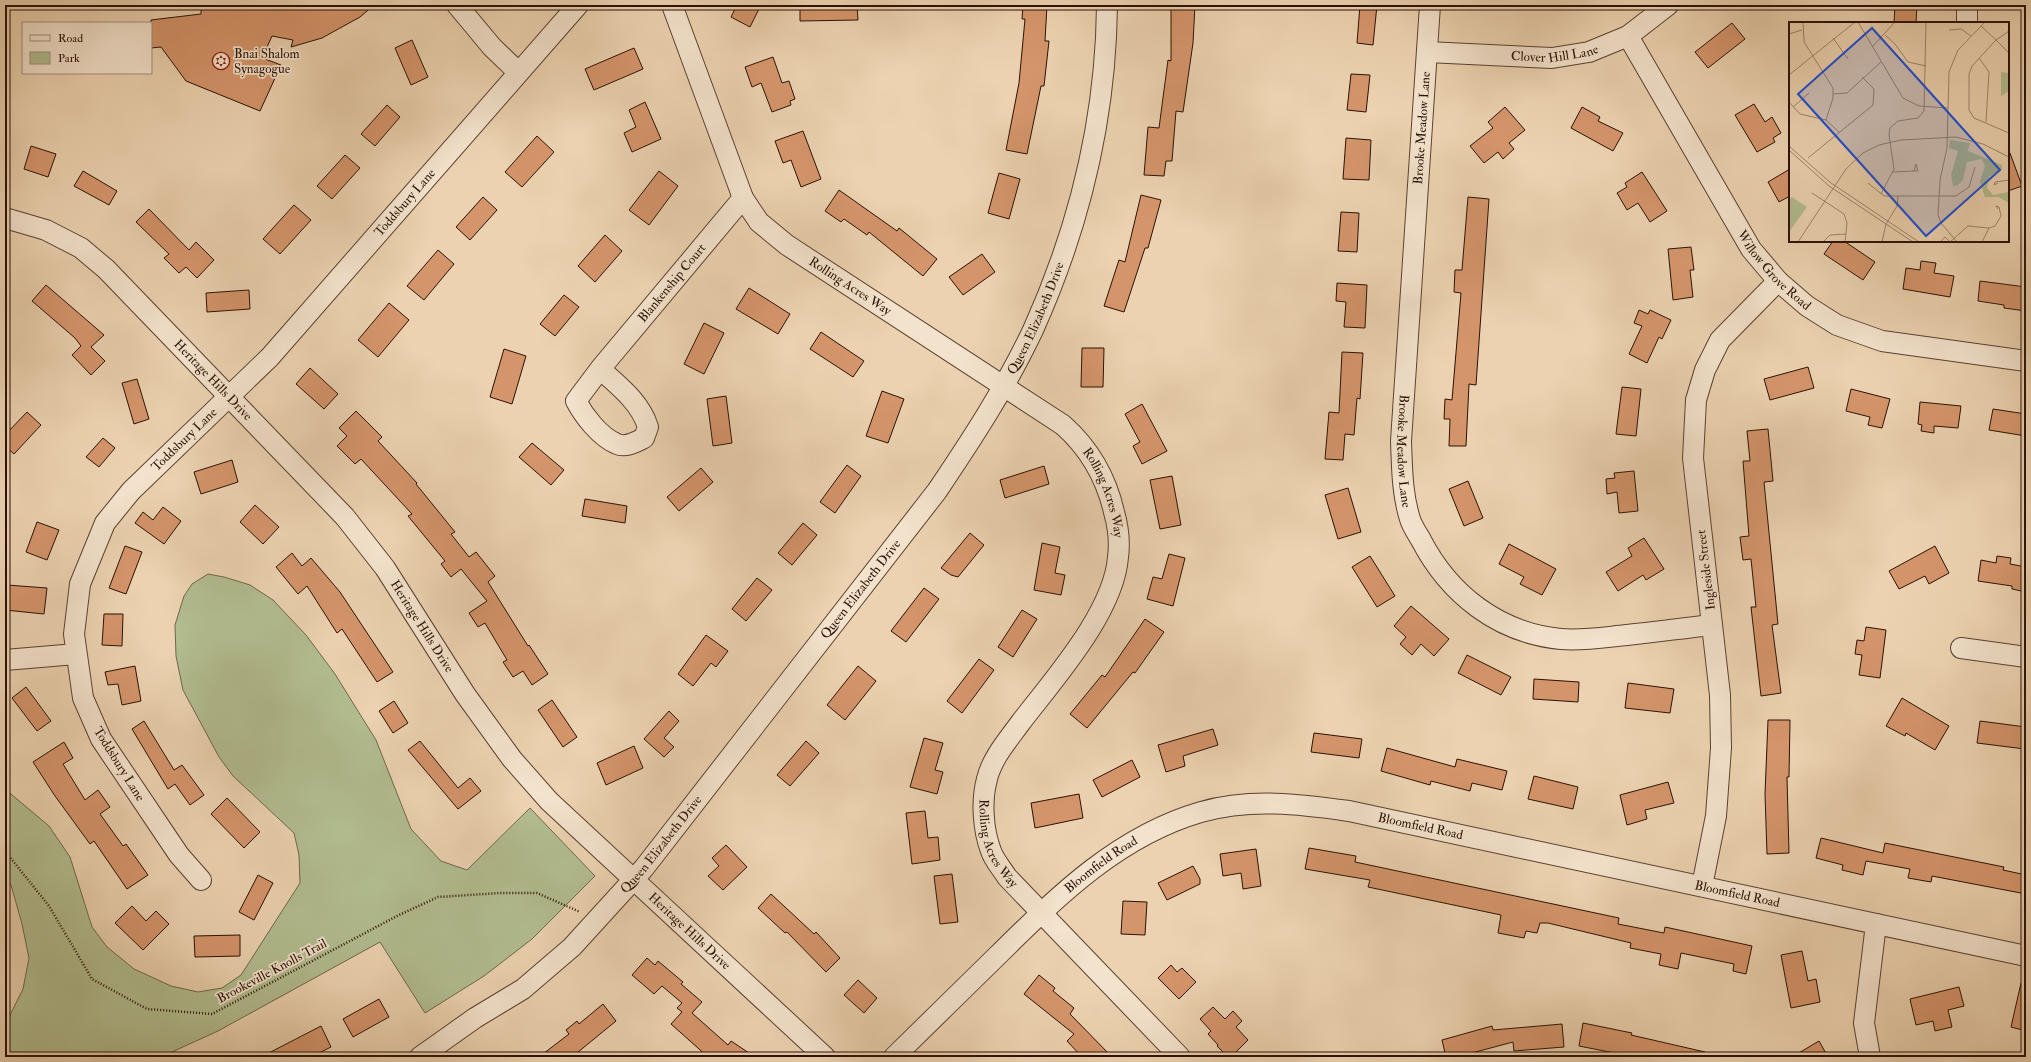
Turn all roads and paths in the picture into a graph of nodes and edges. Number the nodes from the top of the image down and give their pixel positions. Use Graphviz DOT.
graph roads {
  1 [pos="457,5"];
  2 [pos="578,5"];
  3 [pos="672,5"];
  4 [pos="1107,5"];
  5 [pos="1430,5"];
  6 [pos="1668,5"];
  7 [pos="1967,5"];
  8 [pos="1967,22"];
  9 [pos="1628,36"];
  10 [pos="1427,52"];
  11 [pos="518,72"];
  12 [pos="743,198"];
  13 [pos="5,218"];
  14 [pos="1778,281"];
  15 [pos="2026,361"];
  16 [pos="600,369"];
  17 [pos="1004,386"];
  18 [pos="229,396"];
  19 [pos="1712,625"];
  20 [pos="1960,648"];
  21 [pos="76,654"];
  22 [pos="2026,656"];
  23 [pos="5,660"];
  24 [pos="5,851"];
  25 [pos="201,880"];
  26 [pos="634,881"];
  27 [pos="1702,886"];
  28 [pos="1041,913"];
  29 [pos="585,914"];
  30 [pos="1876,924"];
  31 [pos="2026,956"];
  32 [pos="420,1057"];
  33 [pos="825,1057"];
  34 [pos="894,1057"];
  35 [pos="1180,1057"];
  36 [pos="1870,1057"];
  1 -- 11 [label="street"];
  2 -- 11 [label="street, Toddsbury Lane"];
  3 -- 12 [label="street, Rolling Acres Way"];
  4 -- 17 [label="street, Queen Elizabeth Drive"];
  5 -- 10 [label="street, Brooke Meadow Lane"];
  6 -- 9 [label="street, Clover Hill Lane"];
  7 -- 8 [label="street"];
  9 -- 10 [label="street, Clover Hill Lane"];
  9 -- 14 [label="street, Willow Grove Road"];
  10 -- 19 [label="street, Brooke Meadow Lane"];
  11 -- 18 [label="street, Toddsbury Lane"];
  12 -- 16 [label="street, Blankenship Court"];
  12 -- 17 [label="street, Rolling Acres Way"];
  13 -- 18 [label="street, Heritage Hills Drive"];
  14 -- 15 [label="street, Willow Grove Road"];
  14 -- 19 [label="street, Ingleside Street"];
  17 -- 26 [label="street, Queen Elizabeth Drive"];
  17 -- 28 [label="street, Rolling Acres Way"];
  18 -- 21 [label="street, Toddsbury Lane"];
  18 -- 26 [label="street, Heritage Hills Drive"];
  19 -- 27 [label="street, Ingleside Street"];
  20 -- 22 [label="street"];
  21 -- 23 [label="street"];
  21 -- 25 [label="street, Toddsbury Lane"];
  24 -- 29 [label="path, Brookeville Knolls Trail"];
  26 -- 32 [label="street, Queen Elizabeth Drive"];
  26 -- 33 [label="street, Heritage Hills Drive"];
  27 -- 28 [label="street, Bloomfield Road"];
  27 -- 30 [label="street, Bloomfield Road"];
  28 -- 34 [label="street, Bloomfield Road"];
  28 -- 35 [label="street, Rolling Acres Way"];
  30 -- 31 [label="street, Bloomfield Road"];
  30 -- 36 [label="street"];
}
